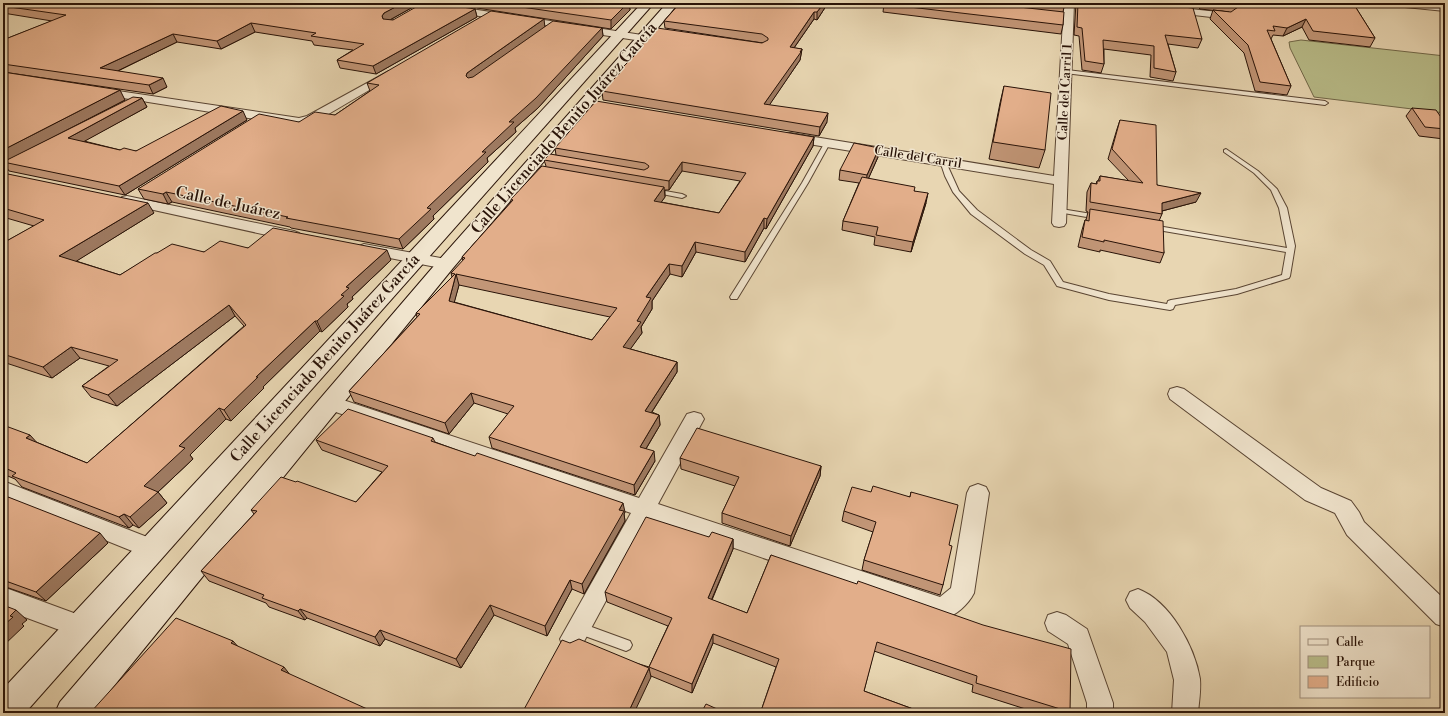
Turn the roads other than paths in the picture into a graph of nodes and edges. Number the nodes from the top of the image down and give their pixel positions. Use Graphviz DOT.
graph roads {
  1 [pos="481,3"];
  2 [pos="648,3"];
  3 [pos="673,3"];
  4 [pos="1069,3"];
  5 [pos="1395,3"];
  6 [pos="414,7"];
  7 [pos="1445,8"];
  8 [pos="1160,9"];
  9 [pos="467,11"];
  10 [pos="490,15"];
  11 [pos="1228,16"];
  12 [pos="476,23"];
  13 [pos="640,33"];
  14 [pos="396,69"];
  15 [pos="1067,72"];
  16 [pos="88,89"];
  17 [pos="141,98"];
  18 [pos="1325,103"];
  19 [pos="121,108"];
  20 [pos="262,117"];
  21 [pos="244,128"];
  22 [pos="780,136"];
  23 [pos="826,144"];
  24 [pos="1226,151"];
  25 [pos="943,162"];
  26 [pos="1061,181"];
  27 [pos="644,190"];
  28 [pos="142,192"];
  29 [pos="682,196"];
  30 [pos="1058,216"];
  31 [pos="1104,218"];
  32 [pos="1142,225"];
  33 [pos="307,238"];
  34 [pos="353,247"];
  35 [pos="1291,251"];
  36 [pos="416,258"];
  37 [pos="446,264"];
  38 [pos="734,297"];
  39 [pos="1176,394"];
  40 [pos="330,403"];
  41 [pos="694,419"];
  42 [pos="3,490"];
  43 [pos="978,493"];
  44 [pos="645,508"];
  45 [pos="152,549"];
  46 [pos="3,598"];
  47 [pos="1138,600"];
  48 [pos="1445,616"];
  49 [pos="1057,623"];
  50 [pos="81,627"];
  51 [pos="575,634"];
  52 [pos="626,645"];
  53 [pos="3,713"];
  54 [pos="71,713"];
  55 [pos="1100,713"];
  56 [pos="1185,713"];
  1 -- 9 [label="lane"];
  2 -- 13 [label="street, Calle Licenciado Benito Juárez García"];
  3 -- 13 [label="street, Calle Licenciado Benito Juárez García"];
  4 -- 15 [label="street, Calle del Carril 1"];
  5 -- 7 [label="street"];
  6 -- 9 [label="street"];
  8 -- 11 [label="street"];
  9 -- 10 [label="street"];
  10 -- 12 [label="street"];
  10 -- 13 [label="street"];
  13 -- 36 [label="street, Calle Licenciado Benito Juárez García"];
  13 -- 37 [label="street, Calle Licenciado Benito Juárez García"];
  14 -- 20 [label="street"];
  15 -- 18 [label="lane"];
  15 -- 26 [label="street, Calle del Carril 1"];
  16 -- 17 [label="street"];
  17 -- 19 [label="street"];
  17 -- 20 [label="street"];
  20 -- 21 [label="street"];
  22 -- 23 [label="street, Calle del Carril"];
  23 -- 25 [label="street, Calle del Carril"];
  23 -- 38 [label="lane"];
  24 -- 35 [label="lane"];
  25 -- 26 [label="street, Calle del Carril"];
  25 -- 35 [label="lane"];
  26 -- 30 [label="street, Calle del Carril 1"];
  27 -- 29 [label="lane"];
  28 -- 33 [label="street, Calle de Juárez"];
  30 -- 31 [label="lane"];
  32 -- 35 [label="lane"];
  34 -- 36 [label="street"];
  36 -- 37 [label="street"];
  36 -- 45 [label="street, Calle Licenciado Benito Juárez García"];
  37 -- 40 [label="street, Calle Licenciado Benito Juárez García"];
  39 -- 48 [label="street"];
  40 -- 44 [label="street"];
  40 -- 54 [label="street, Calle Licenciado Benito Juárez García"];
  41 -- 44 [label="street"];
  42 -- 45 [label="street"];
  43 -- 44 [label="street"];
  44 -- 51 [label="street"];
  45 -- 50 [label="street, Calle Licenciado Benito Juárez García"];
  46 -- 50 [label="street"];
  47 -- 56 [label="street"];
  49 -- 55 [label="street"];
  50 -- 53 [label="street, Calle Licenciado Benito Juárez García"];
  51 -- 52 [label="lane"];
}
